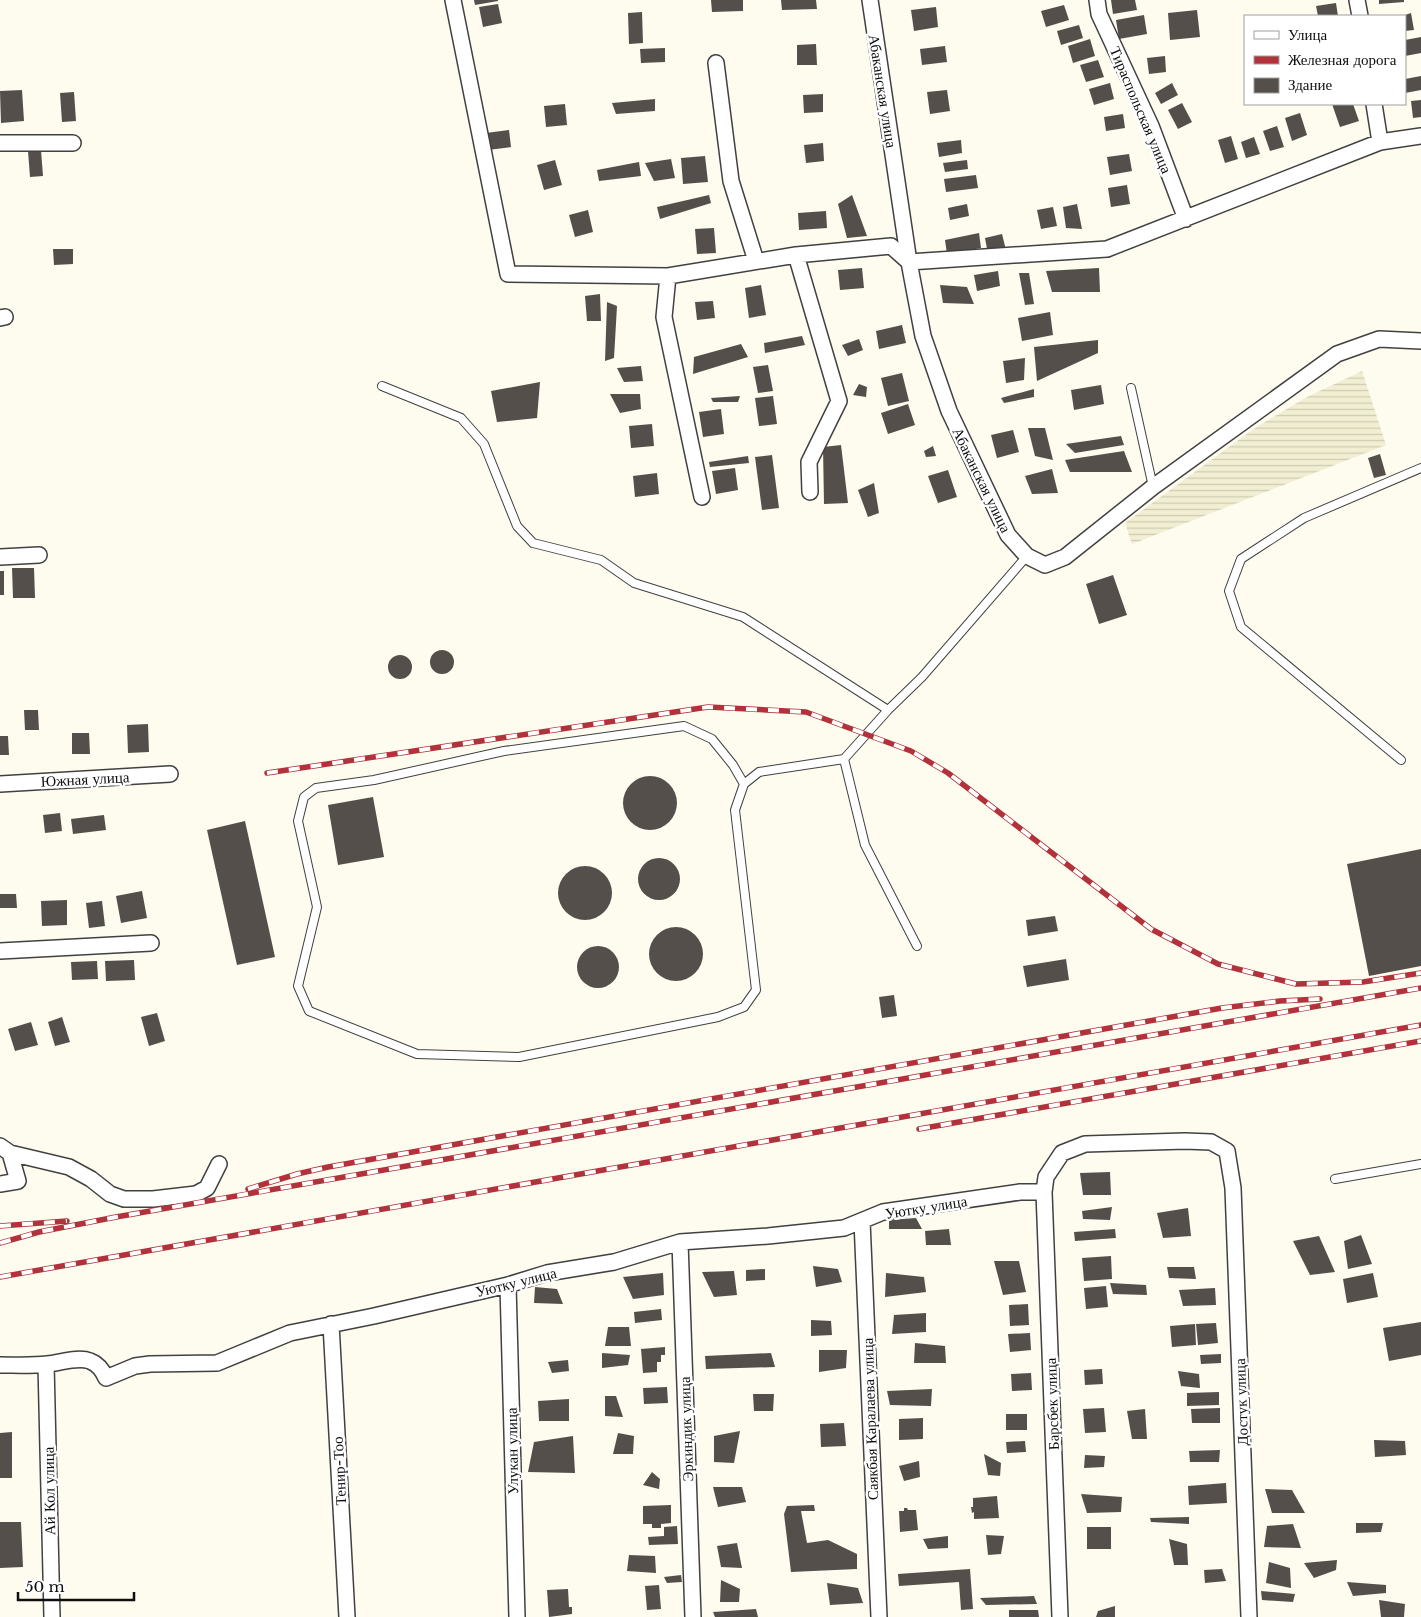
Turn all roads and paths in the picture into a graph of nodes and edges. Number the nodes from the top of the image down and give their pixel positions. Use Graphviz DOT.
graph roads {
  1 [pos="452,0"];
  2 [pos="870,0"];
  3 [pos="1096,0"];
  4 [pos="1357,0"];
  5 [pos="1360,15"];
  6 [pos="716,64"];
  7 [pos="1374,105"];
  8 [pos="1421,136"];
  9 [pos="73,142"];
  10 [pos="1380,142"];
  11 [pos="0,143"];
  12 [pos="1186,219"];
  13 [pos="796,255"];
  14 [pos="756,262"];
  15 [pos="909,262"];
  16 [pos="668,276"];
  17 [pos="1421,341"];
  18 [pos="382,386"];
  19 [pos="1131,388"];
  20 [pos="1421,468"];
  21 [pos="1154,487"];
  22 [pos="810,492"];
  23 [pos="702,497"];
  24 [pos="39,555"];
  25 [pos="1027,556"];
  26 [pos="0,557"];
  27 [pos="888,710"];
  28 [pos="844,759"];
  29 [pos="1402,760"];
  30 [pos="170,774"];
  31 [pos="0,784"];
  32 [pos="744,784"];
  33 [pos="151,943"];
  34 [pos="917,946"];
  35 [pos="0,952"];
  36 [pos="5,1150"];
  37 [pos="218,1164"];
  38 [pos="1421,1164"];
  39 [pos="1335,1178"];
  40 [pos="0,1184"];
  41 [pos="1044,1192"];
  42 [pos="862,1221"];
  43 [pos="680,1242"];
  44 [pos="508,1285"];
  45 [pos="331,1324"];
  46 [pos="46,1364"];
  47 [pos="0,1365"];
  48 [pos="52,1617"];
  49 [pos="347,1617"];
  50 [pos="517,1617"];
  51 [pos="692,1617"];
  52 [pos="879,1617"];
  53 [pos="1060,1617"];
  54 [pos="1249,1617"];
  1 -- 16 [label="street"];
  2 -- 15 [label="street, Абаканская улица"];
  3 -- 12 [label="street, Тираспольская улица"];
  4 -- 5 [label="street"];
  6 -- 14 [label="street"];
  7 -- 10 [label="street"];
  8 -- 10 [label="street"];
  9 -- 11 [label="street"];
  10 -- 12 [label="street"];
  12 -- 15 [label="street"];
  13 -- 14 [label="street"];
  13 -- 15 [label="street"];
  13 -- 22 [label="street"];
  14 -- 16 [label="street"];
  15 -- 25 [label="street, Абаканская улица"];
  16 -- 23 [label="street"];
  17 -- 21 [label="street"];
  18 -- 27 [label="lane"];
  19 -- 21 [label="lane"];
  20 -- 29 [label="lane"];
  21 -- 25 [label="street"];
  24 -- 26 [label="street"];
  25 -- 27 [label="lane"];
  27 -- 28 [label="lane"];
  28 -- 32 [label="lane"];
  28 -- 34 [label="lane"];
  30 -- 31 [label="street, Южная улица"];
  32 -- 32 [label="lane"];
  33 -- 35 [label="street"];
  36 -- 37 [label="street"];
  36 -- 40 [label="street"];
  38 -- 39 [label="lane"];
  41 -- 42 [label="street, Уютку улица"];
  41 -- 53 [label="street, Барсбек улица"];
  41 -- 54 [label="street, Достук улица"];
  42 -- 43 [label="street, Уютку улица"];
  42 -- 52 [label="street, Саякбая Каралаева улица"];
  43 -- 44 [label="street, Уютку улица"];
  43 -- 51 [label="street, Эркиндик улица"];
  44 -- 45 [label="street, Уютку улица"];
  44 -- 50 [label="street, Улукан улица"];
  45 -- 46 [label="street, Уютку улица"];
  45 -- 49 [label="street, Тенир-Тоо"];
  46 -- 47 [label="street, Уютку улица"];
  46 -- 48 [label="street, Ай Кол улица"];
}
